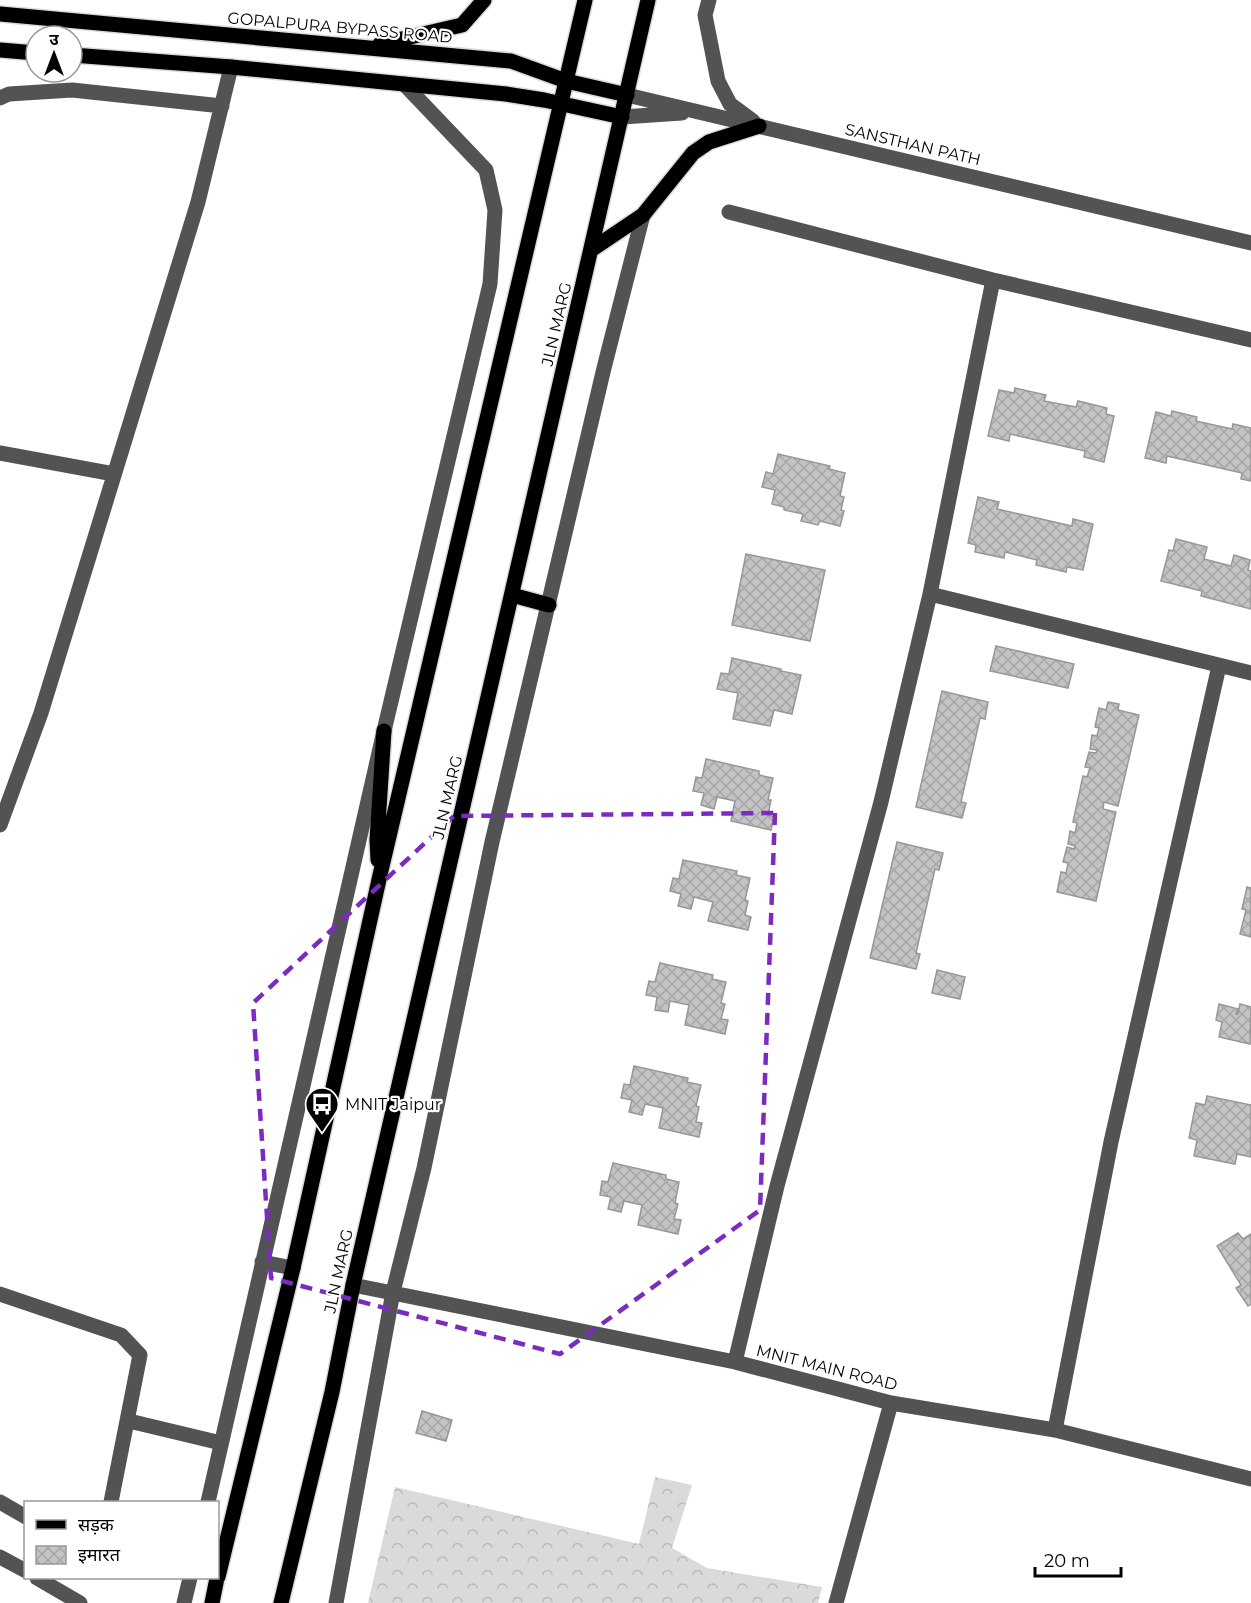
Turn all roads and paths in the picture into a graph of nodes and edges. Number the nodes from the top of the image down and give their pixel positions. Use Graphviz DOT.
graph roads {
  1 [pos="484,0"];
  2 [pos="585,0"];
  3 [pos="648,0"];
  4 [pos="709,0"];
  5 [pos="0,14"];
  6 [pos="366,48"];
  7 [pos="0,50"];
  8 [pos="24,52"];
  9 [pos="84,57"];
  10 [pos="231,68"];
  11 [pos="566,81"];
  12 [pos="404,84"];
  13 [pos="627,95"];
  14 [pos="0,98"];
  15 [pos="560,104"];
  16 [pos="222,106"];
  17 [pos="700,112"];
  18 [pos="622,117"];
  19 [pos="759,126"];
  20 [pos="729,212"];
  21 [pos="643,215"];
  22 [pos="1251,243"];
  23 [pos="591,250"];
  24 [pos="993,280"];
  25 [pos="1251,340"];
  26 [pos="0,453"];
  27 [pos="114,474"];
  28 [pos="930,594"];
  29 [pos="512,595"];
  30 [pos="549,605"];
  31 [pos="1219,666"];
  32 [pos="1251,673"];
  33 [pos="384,731"];
  34 [pos="0,825"];
  35 [pos="380,875"];
  36 [pos="262,1262"];
  37 [pos="293,1268"];
  38 [pos="353,1285"];
  39 [pos="393,1292"];
  40 [pos="0,1294"];
  41 [pos="735,1362"];
  42 [pos="891,1403"];
  43 [pos="129,1422"];
  44 [pos="1055,1430"];
  45 [pos="221,1443"];
  46 [pos="1251,1479"];
  47 [pos="111,1501"];
  48 [pos="208,1501"];
  49 [pos="0,1502"];
  50 [pos="24,1516"];
  51 [pos="0,1557"];
  52 [pos="219,1569"];
  53 [pos="24,1570"];
  54 [pos="39,1579"];
  55 [pos="190,1579"];
  56 [pos="217,1579"];
  57 [pos="80,1603"];
  58 [pos="184,1603"];
  59 [pos="212,1603"];
  60 [pos="281,1603"];
  61 [pos="336,1603"];
  62 [pos="836,1603"];
  1 -- 6 [label="main road"];
  2 -- 11 [label="main road"];
  3 -- 13 [label="main road, JLN MARG"];
  4 -- 19 [label="street"];
  5 -- 6 [label="main road, GOPALPURA BYPASS ROAD"];
  6 -- 11 [label="main road, GOPALPURA BYPASS ROAD"];
  7 -- 8 [label="main road"];
  9 -- 10 [label="main road"];
  10 -- 12 [label="main road"];
  10 -- 16 [label="street"];
  11 -- 13 [label="main road, SANSTHAN PATH"];
  11 -- 15 [label="main road"];
  12 -- 15 [label="main road"];
  12 -- 33 [label="street"];
  13 -- 17 [label="street, SANSTHAN PATH"];
  13 -- 18 [label="main road, JLN MARG"];
  14 -- 16 [label="street"];
  15 -- 18 [label="main road"];
  15 -- 35 [label="main road"];
  16 -- 27 [label="street"];
  17 -- 18 [label="street"];
  17 -- 19 [label="street, SANSTHAN PATH"];
  18 -- 23 [label="main road, JLN MARG"];
  19 -- 21 [label="main road"];
  19 -- 22 [label="street, SANSTHAN PATH"];
  20 -- 24 [label="street"];
  21 -- 23 [label="main road"];
  21 -- 30 [label="street"];
  23 -- 29 [label="main road, JLN MARG"];
  24 -- 25 [label="street"];
  24 -- 28 [label="street"];
  26 -- 27 [label="street"];
  27 -- 34 [label="street"];
  28 -- 31 [label="street"];
  28 -- 41 [label="street"];
  29 -- 30 [label="main road"];
  29 -- 38 [label="main road, JLN MARG"];
  30 -- 39 [label="street"];
  31 -- 32 [label="street"];
  31 -- 44 [label="street"];
  33 -- 35 [label="main road"];
  33 -- 36 [label="street"];
  35 -- 37 [label="main road"];
  36 -- 37 [label="street"];
  36 -- 45 [label="street"];
  37 -- 52 [label="main road"];
  38 -- 39 [label="street, MNIT MAIN ROAD"];
  38 -- 60 [label="main road, JLN MARG"];
  39 -- 41 [label="street, MNIT MAIN ROAD"];
  39 -- 61 [label="street"];
  40 -- 43 [label="street"];
  41 -- 42 [label="street, MNIT MAIN ROAD"];
  42 -- 44 [label="street, MNIT MAIN ROAD"];
  42 -- 62 [label="street"];
  43 -- 45 [label="street"];
  43 -- 47 [label="street"];
  44 -- 46 [label="street, MNIT MAIN ROAD"];
  45 -- 48 [label="street"];
  49 -- 50 [label="street"];
  51 -- 53 [label="street"];
  54 -- 57 [label="street"];
  55 -- 58 [label="street"];
  56 -- 59 [label="main road"];
}
